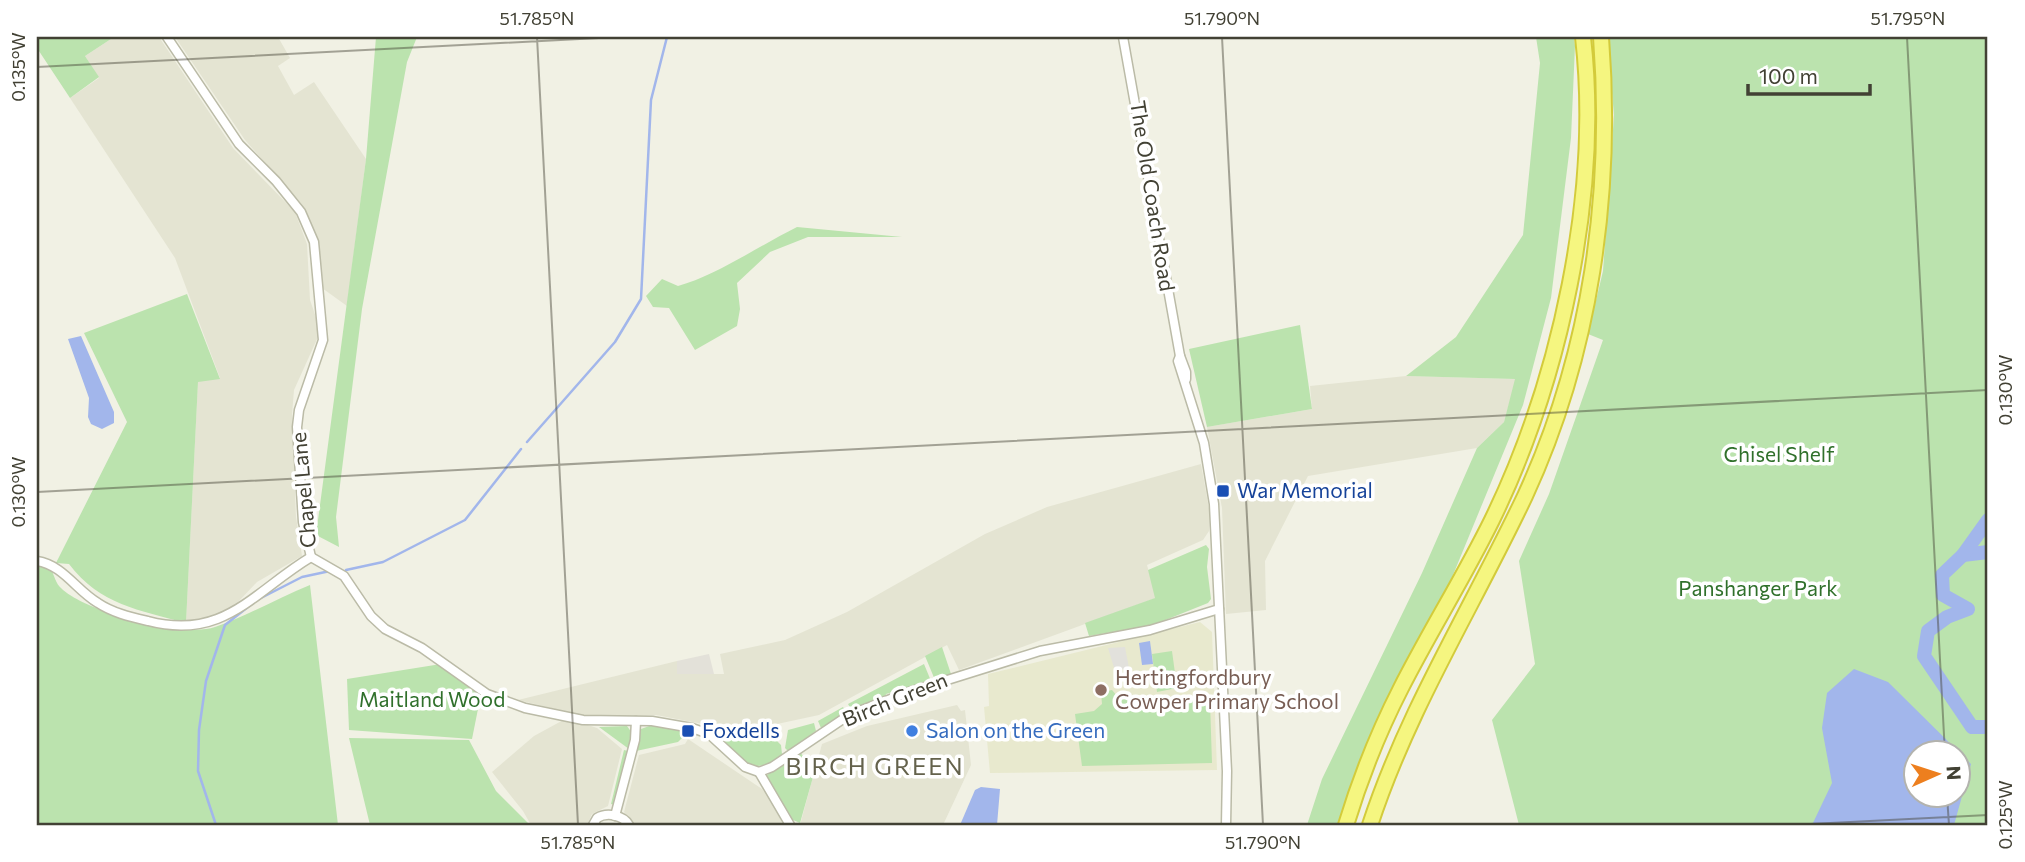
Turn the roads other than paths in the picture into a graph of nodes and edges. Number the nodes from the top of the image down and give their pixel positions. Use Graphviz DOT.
graph roads {
  1 [pos="167,37"];
  2 [pos="1123,37"];
  3 [pos="1583,37"];
  4 [pos="1601,37"];
  5 [pos="311,557"];
  6 [pos="37,561"];
  7 [pos="1219,609"];
  8 [pos="636,721"];
  9 [pos="758,772"];
  10 [pos="615,816"];
  11 [pos="593,825"];
  12 [pos="629,825"];
  13 [pos="790,825"];
  14 [pos="1226,825"];
  15 [pos="1346,825"];
  16 [pos="1370,825"];
  1 -- 5 [label="street, Chapel Lane"];
  2 -- 7 [label="street, The Old Coach Road"];
  3 -- 15 [label="highway"];
  4 -- 16 [label="highway"];
  5 -- 6 [label="street, Chapel Lane"];
  5 -- 8 [label="street"];
  7 -- 9 [label="street, Birch Green"];
  7 -- 14 [label="street, The Old Coach Road"];
  8 -- 9 [label="street"];
  8 -- 10 [label="street"];
  9 -- 13 [label="street"];
  10 -- 11 [label="street"];
  10 -- 12 [label="street"];
}
